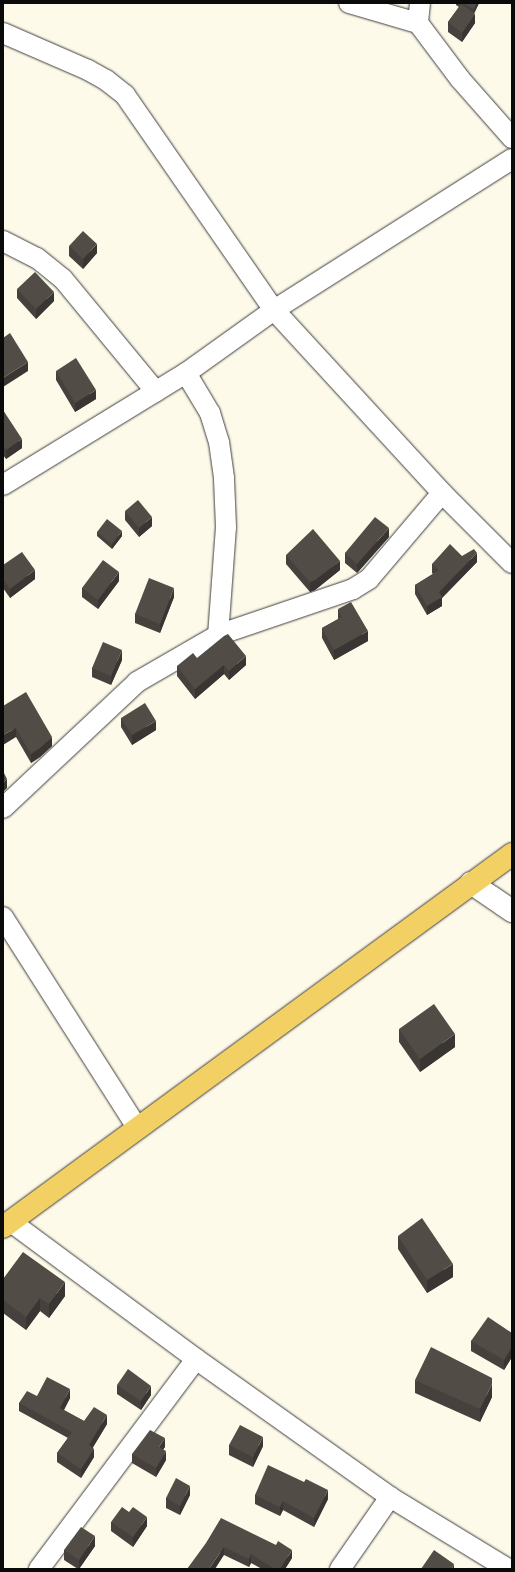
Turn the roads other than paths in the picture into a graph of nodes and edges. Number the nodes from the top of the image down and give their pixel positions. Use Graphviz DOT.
graph roads {
  1 [pos="349,3"];
  2 [pos="420,3"];
  3 [pos="418,22"];
  4 [pos="3,33"];
  5 [pos="512,138"];
  6 [pos="512,159"];
  7 [pos="3,241"];
  8 [pos="274,310"];
  9 [pos="186,374"];
  10 [pos="156,392"];
  11 [pos="3,485"];
  12 [pos="442,493"];
  13 [pos="512,563"];
  14 [pos="218,634"];
  15 [pos="3,808"];
  16 [pos="512,854"];
  17 [pos="471,883"];
  18 [pos="512,911"];
  19 [pos="3,917"];
  20 [pos="138,1129"];
  21 [pos="7,1225"];
  22 [pos="196,1359"];
  23 [pos="390,1497"];
  24 [pos="39,1569"];
  25 [pos="340,1569"];
  26 [pos="508,1569"];
  1 -- 3 [label="street"];
  2 -- 3 [label="street"];
  3 -- 5 [label="street"];
  4 -- 8 [label="street"];
  6 -- 8 [label="street"];
  7 -- 10 [label="street"];
  8 -- 9 [label="street"];
  8 -- 12 [label="street"];
  9 -- 10 [label="street"];
  9 -- 14 [label="street"];
  10 -- 11 [label="street"];
  12 -- 13 [label="street"];
  12 -- 14 [label="street"];
  14 -- 15 [label="street"];
  16 -- 17 [label="main road"];
  17 -- 18 [label="street"];
  17 -- 20 [label="main road"];
  19 -- 20 [label="street"];
  20 -- 21 [label="main road"];
  21 -- 22 [label="street"];
  22 -- 23 [label="street"];
  22 -- 24 [label="street"];
  23 -- 25 [label="street"];
  23 -- 26 [label="street"];
}
